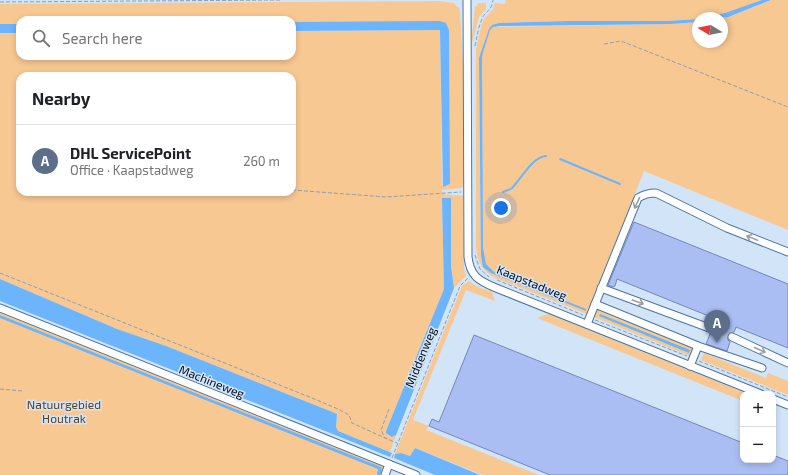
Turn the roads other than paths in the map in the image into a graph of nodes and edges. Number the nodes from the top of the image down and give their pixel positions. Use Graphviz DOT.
graph roads {
  1 [pos="467,0"];
  2 [pos="788,252"];
  3 [pos="602,288"];
  4 [pos="595,304"];
  5 [pos="0,308"];
  6 [pos="588,321"];
  7 [pos="712,329"];
  8 [pos="732,337"];
  9 [pos="698,346"];
  10 [pos="692,362"];
  11 [pos="788,362"];
  12 [pos="762,368"];
  13 [pos="755,391"];
  14 [pos="776,400"];
  15 [pos="788,405"];
  16 [pos="390,463"];
  17 [pos="385,475"];
  18 [pos="416,475"];
  1 -- 6 [label="street, Kaapstadweg"];
  2 -- 3 [label="street, one-way"];
  3 -- 4 [label="street"];
  3 -- 7 [label="street, one-way"];
  4 -- 6 [label="street"];
  4 -- 9 [label="street"];
  5 -- 16 [label="street, Machineweg"];
  6 -- 10 [label="street, Kaapstadweg"];
  8 -- 11 [label="street, one-way"];
  9 -- 10 [label="street"];
  9 -- 12 [label="street"];
  10 -- 13 [label="street, Kaapstadweg"];
  14 -- 15 [label="street"];
  16 -- 17 [label="street"];
  16 -- 18 [label="street, Machineweg"];
}
